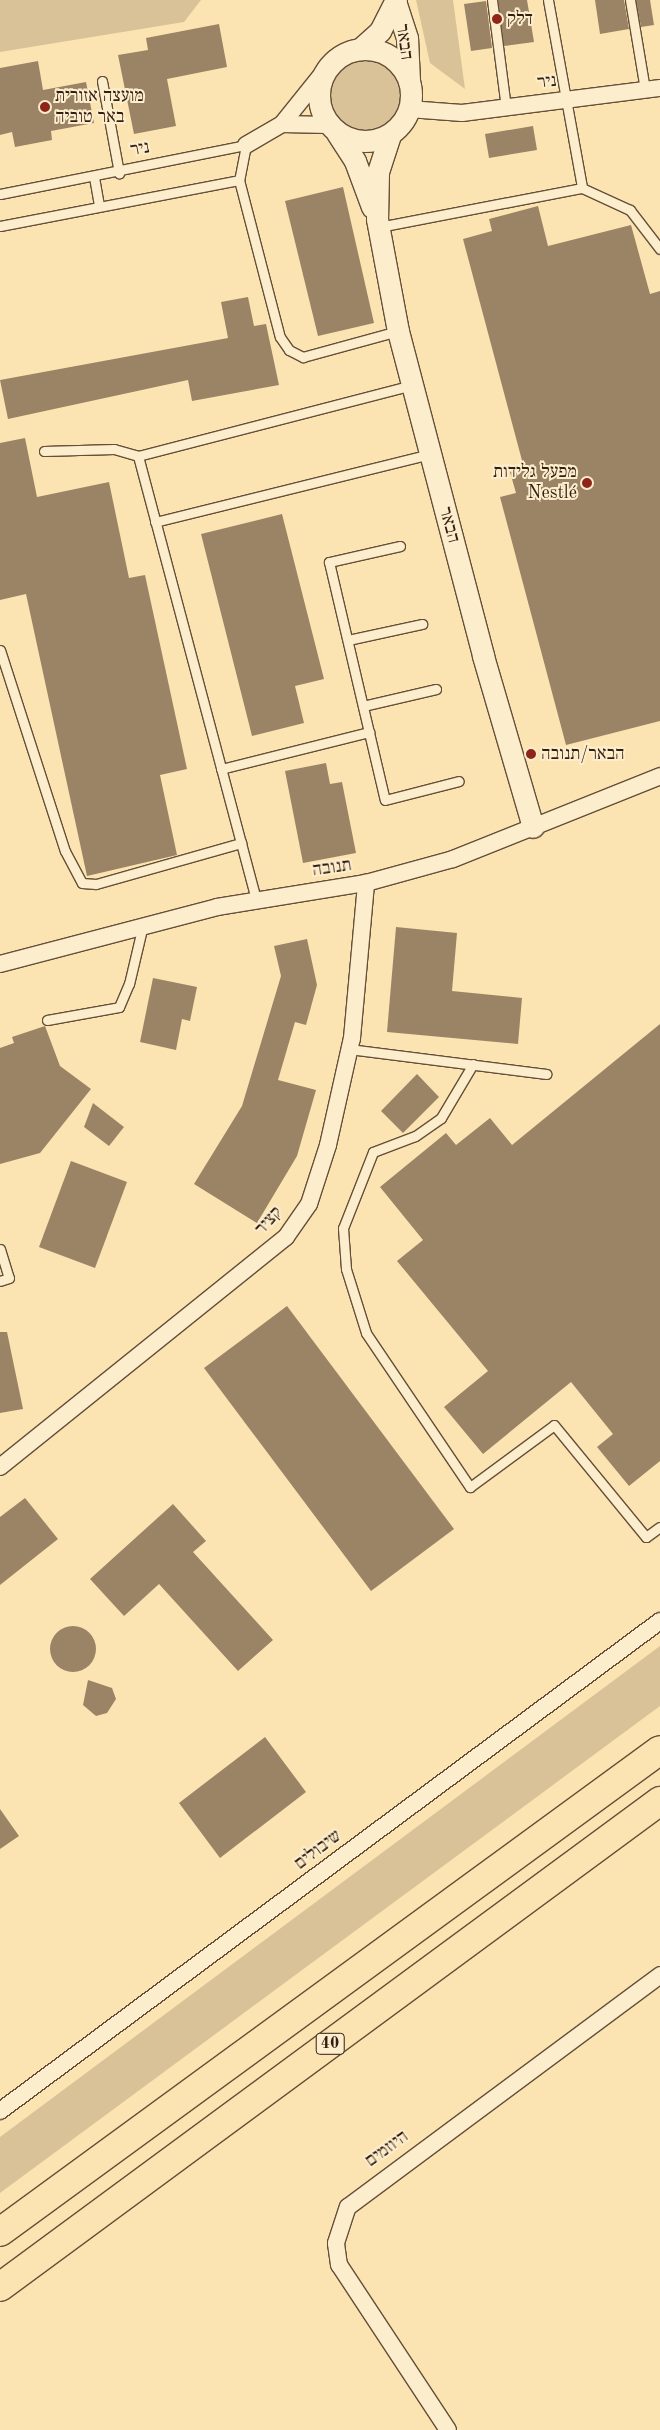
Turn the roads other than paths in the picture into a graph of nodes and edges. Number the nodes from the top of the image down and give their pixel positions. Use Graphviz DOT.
graph roads {
  1 [pos="492,0"];
  2 [pos="548,0"];
  3 [pos="630,0"];
  4 [pos="396,2"];
  5 [pos="360,49"];
  6 [pos="323,73"];
  7 [pos="102,81"];
  8 [pos="409,81"];
  9 [pos="652,89"];
  10 [pos="565,100"];
  11 [pos="506,108"];
  12 [pos="409,109"];
  13 [pos="282,124"];
  14 [pos="333,129"];
  15 [pos="390,135"];
  16 [pos="246,145"];
  17 [pos="119,173"];
  18 [pos="94,177"];
  19 [pos="239,180"];
  20 [pos="582,188"];
  21 [pos="0,194"];
  22 [pos="99,206"];
  23 [pos="377,223"];
  24 [pos="0,226"];
  25 [pos="660,249"];
  26 [pos="398,331"];
  27 [pos="412,384"];
  28 [pos="44,450"];
  29 [pos="430,454"];
  30 [pos="138,456"];
  31 [pos="155,522"];
  32 [pos="400,546"];
  33 [pos="422,624"];
  34 [pos="348,640"];
  35 [pos="0,650"];
  36 [pos="436,689"];
  37 [pos="363,706"];
  38 [pos="369,732"];
  39 [pos="221,769"];
  40 [pos="660,776"];
  41 [pos="459,781"];
  42 [pos="534,827"];
  43 [pos="241,843"];
  44 [pos="366,883"];
  45 [pos="256,900"];
  46 [pos="143,925"];
  47 [pos="0,964"];
  48 [pos="47,1020"];
  49 [pos="350,1049"];
  50 [pos="473,1064"];
  51 [pos="546,1074"];
  52 [pos="0,1249"];
  53 [pos="0,1281"];
  54 [pos="0,1467"];
  55 [pos="660,1527"];
  56 [pos="660,1621"];
  57 [pos="660,1750"];
  58 [pos="660,1801"];
  59 [pos="660,1975"];
  60 [pos="0,2111"];
  61 [pos="0,2232"];
  62 [pos="0,2287"];
  63 [pos="448,2430"];
  1 -- 11 [label="lane"];
  2 -- 10 [label="lane"];
  3 -- 9 [label="lane"];
  4 -- 5 [label="street, הבאר"];
  4 -- 8 [label="street, הבאר"];
  5 -- 6 [label="street"];
  5 -- 8 [label="street"];
  6 -- 13 [label="street, ניר"];
  6 -- 14 [label="street"];
  7 -- 17 [label="lane"];
  8 -- 12 [label="street"];
  9 -- 10 [label="street, ניר"];
  10 -- 11 [label="street, ניר"];
  10 -- 20 [label="lane"];
  11 -- 12 [label="street, ניר"];
  12 -- 15 [label="street"];
  13 -- 14 [label="street"];
  13 -- 16 [label="street, ניר"];
  14 -- 15 [label="street"];
  14 -- 23 [label="street, הבאר"];
  15 -- 23 [label="street, הבאר"];
  16 -- 17 [label="lane, ניר"];
  16 -- 19 [label="lane"];
  17 -- 18 [label="lane, ניר"];
  18 -- 21 [label="lane, ניר"];
  18 -- 22 [label="lane"];
  19 -- 22 [label="lane"];
  19 -- 26 [label="lane"];
  20 -- 23 [label="lane"];
  20 -- 25 [label="lane"];
  22 -- 24 [label="lane"];
  23 -- 26 [label="street, הבאר"];
  26 -- 27 [label="street, הבאר"];
  27 -- 29 [label="street, הבאר"];
  27 -- 30 [label="lane"];
  28 -- 30 [label="lane"];
  29 -- 31 [label="lane"];
  29 -- 42 [label="street, הבאר"];
  30 -- 31 [label="lane"];
  31 -- 39 [label="lane"];
  32 -- 34 [label="lane"];
  33 -- 34 [label="lane"];
  34 -- 37 [label="lane"];
  35 -- 43 [label="lane"];
  36 -- 37 [label="lane"];
  37 -- 38 [label="lane"];
  38 -- 39 [label="lane"];
  38 -- 41 [label="lane"];
  39 -- 43 [label="lane"];
  40 -- 42 [label="street, תנובה"];
  42 -- 44 [label="street, תנובה"];
  43 -- 45 [label="lane"];
  44 -- 45 [label="street, תנובה"];
  44 -- 49 [label="street, קציר"];
  45 -- 46 [label="street, תנובה"];
  46 -- 47 [label="street, תנובה"];
  46 -- 48 [label="lane"];
  49 -- 50 [label="lane"];
  49 -- 54 [label="street, קציר"];
  50 -- 51 [label="lane"];
  50 -- 55 [label="lane"];
  52 -- 53 [label="lane"];
  56 -- 60 [label="street, שיבולים"];
  57 -- 61 [label="highway, 40"];
  58 -- 62 [label="highway, 40"];
  59 -- 63 [label="street, היוזמים"];
}
